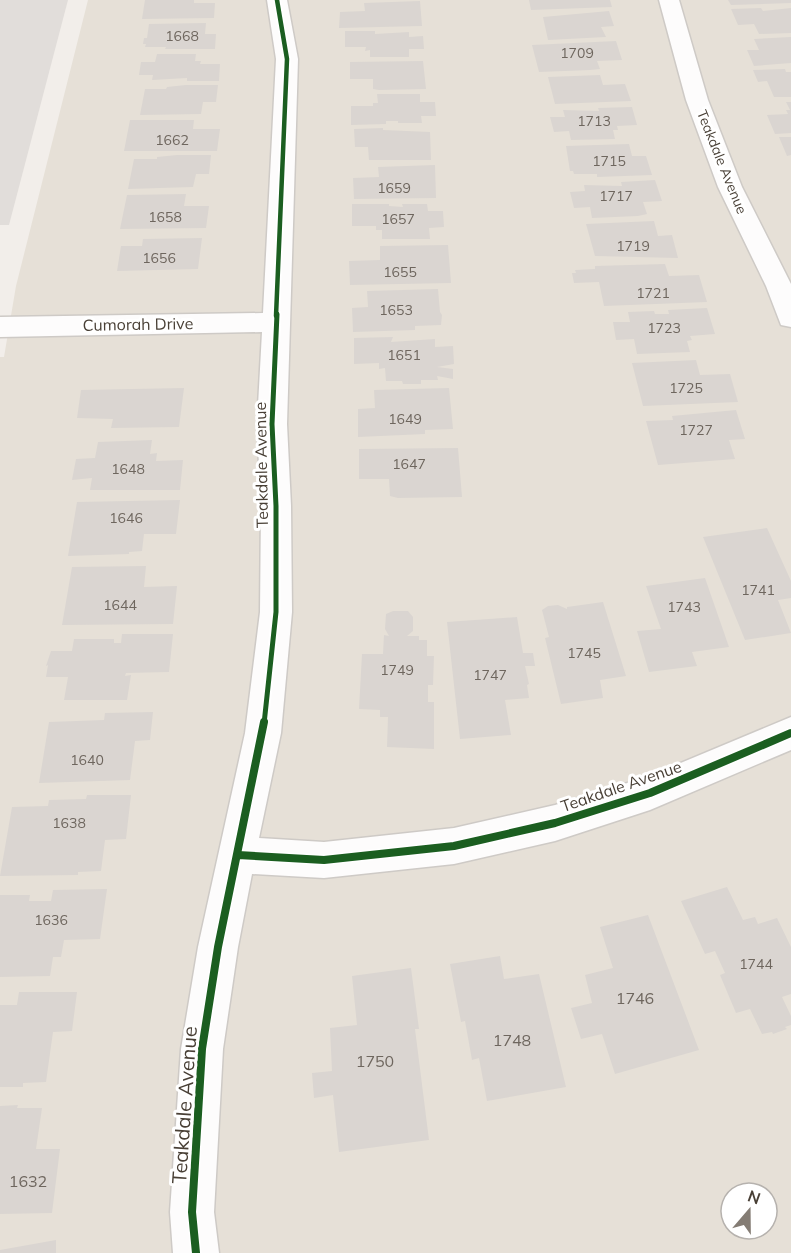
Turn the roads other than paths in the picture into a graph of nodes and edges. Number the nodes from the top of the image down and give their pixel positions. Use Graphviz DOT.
graph roads {
  1 [pos="277,0"];
  2 [pos="669,0"];
  3 [pos="791,318"];
  4 [pos="276,322"];
  5 [pos="0,327"];
  6 [pos="791,733"];
  7 [pos="238,855"];
  8 [pos="196,1253"];
  1 -- 4 [label="street, Teakdale Avenue"];
  2 -- 3 [label="street, Teakdale Avenue"];
  4 -- 5 [label="street, Cumorah Drive"];
  4 -- 7 [label="street, Teakdale Avenue"];
  6 -- 7 [label="street, Teakdale Avenue"];
  7 -- 8 [label="street, Teakdale Avenue"];
}
